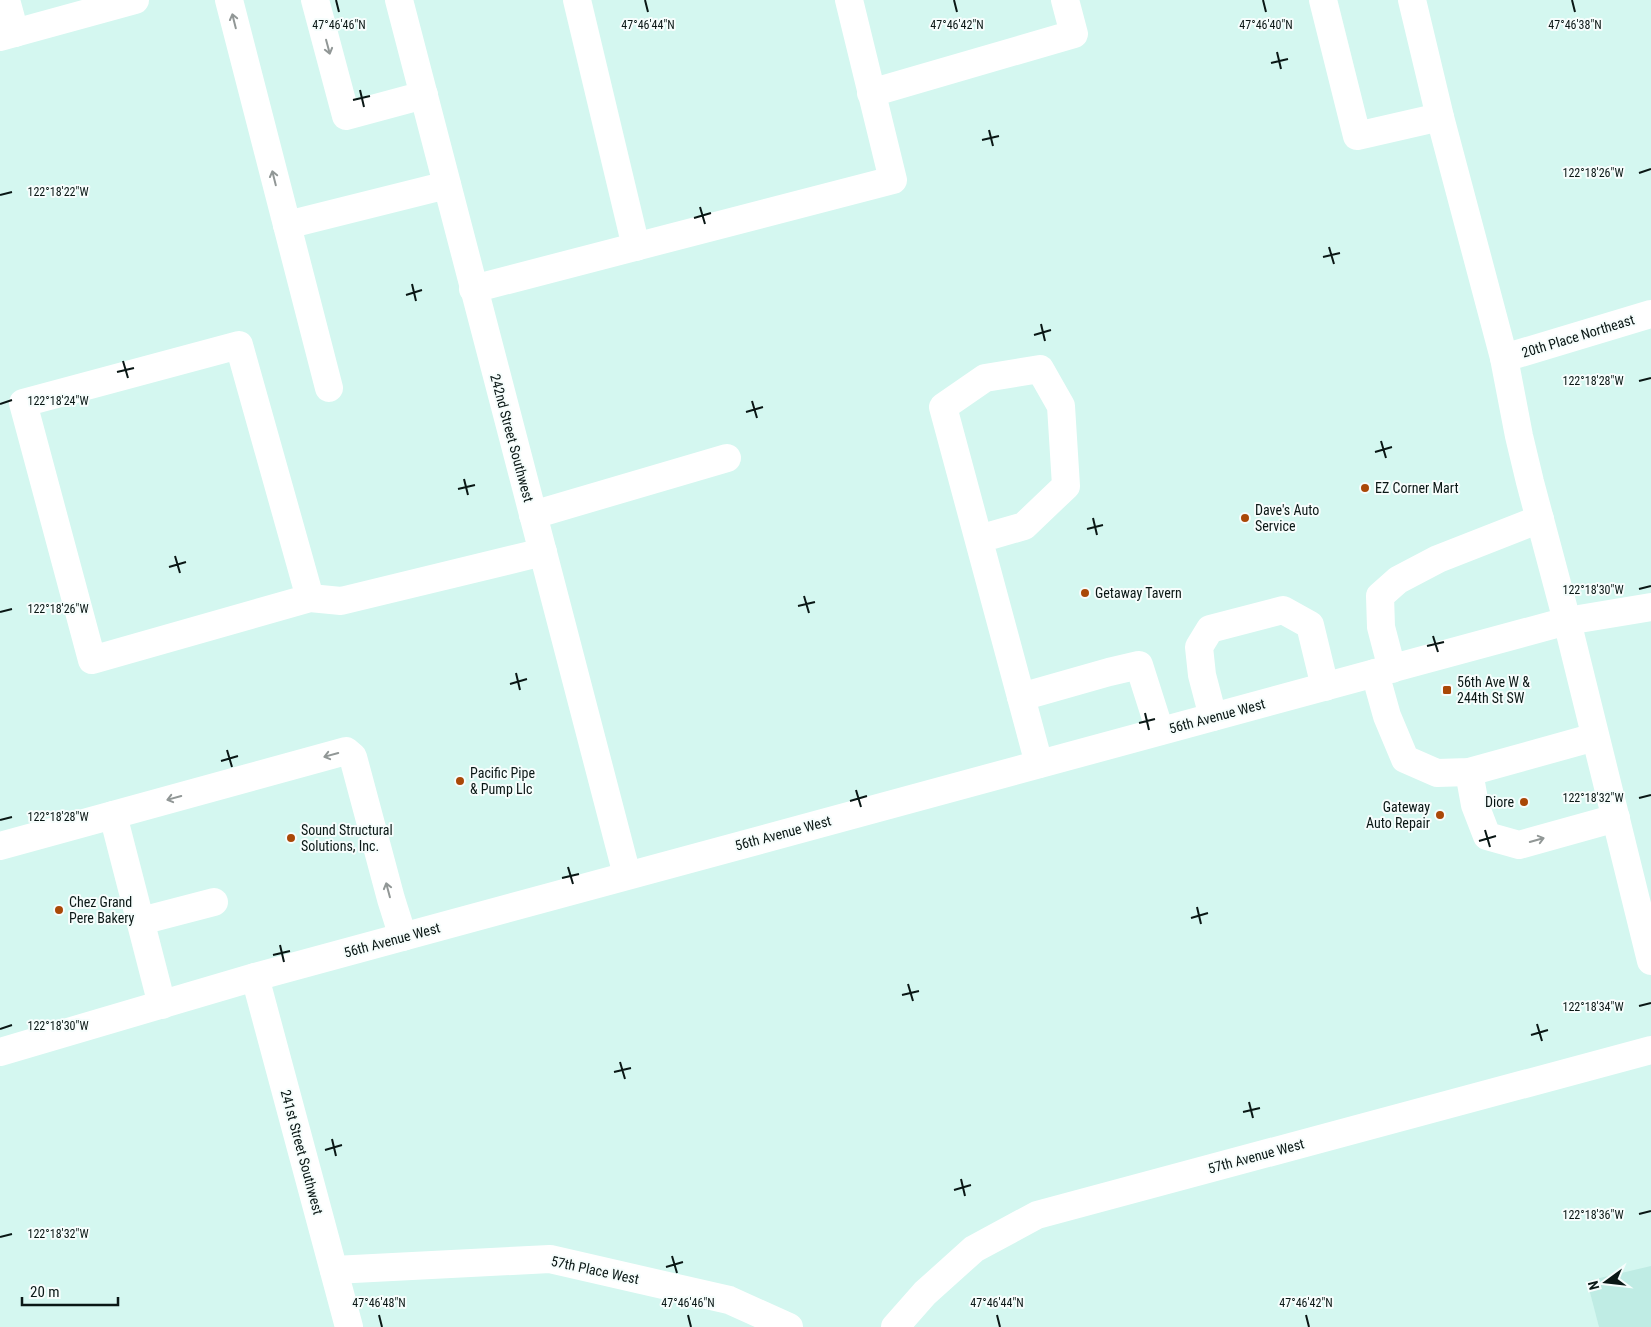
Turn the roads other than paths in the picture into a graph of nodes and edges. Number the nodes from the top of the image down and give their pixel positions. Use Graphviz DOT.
graph roads {
  1 [pos="6,0"];
  2 [pos="135,0"];
  3 [pos="229,0"];
  4 [pos="315,0"];
  5 [pos="399,0"];
  6 [pos="577,0"];
  7 [pos="849,0"];
  8 [pos="1065,0"];
  9 [pos="1323,0"];
  10 [pos="1412,0"];
  11 [pos="7,35"];
  12 [pos="871,92"];
  13 [pos="424,96"];
  14 [pos="1440,117"];
  15 [pos="447,185"];
  16 [pos="287,225"];
  17 [pos="636,247"];
  18 [pos="473,289"];
  19 [pos="1651,314"];
  20 [pos="1504,358"];
  21 [pos="329,388"];
  22 [pos="727,458"];
  23 [pos="533,515"];
  24 [pos="1540,520"];
  25 [pos="979,539"];
  26 [pos="543,552"];
  27 [pos="310,598"];
  28 [pos="1651,607"];
  29 [pos="1567,621"];
  30 [pos="1384,671"];
  31 [pos="1325,687"];
  32 [pos="1021,697"];
  33 [pos="1213,717"];
  34 [pos="1160,731"];
  35 [pos="1596,737"];
  36 [pos="1039,764"];
  37 [pos="1469,772"];
  38 [pos="113,815"];
  39 [pos="1616,818"];
  40 [pos="0,846"];
  41 [pos="627,875"];
  42 [pos="214,902"];
  43 [pos="141,921"];
  44 [pos="403,937"];
  45 [pos="1651,961"];
  46 [pos="255,977"];
  47 [pos="162,1004"];
  48 [pos="1651,1050"];
  49 [pos="0,1052"];
  50 [pos="334,1270"];
  51 [pos="349,1327"];
  52 [pos="789,1327"];
  53 [pos="895,1327"];
  1 -- 11 [label="street"];
  2 -- 11 [label="street"];
  16 -- 3 [label="street, one-way"];
  4 -- 13 [label="street, one-way"];
  5 -- 13 [label="street, 242nd Street Southwest"];
  6 -- 17 [label="street"];
  7 -- 12 [label="street"];
  8 -- 12 [label="street"];
  9 -- 14 [label="street"];
  10 -- 14 [label="street"];
  12 -- 17 [label="street"];
  13 -- 15 [label="street, 242nd Street Southwest"];
  14 -- 20 [label="street"];
  15 -- 16 [label="street"];
  15 -- 18 [label="street, 242nd Street Southwest"];
  16 -- 21 [label="street"];
  17 -- 18 [label="street"];
  18 -- 23 [label="street, 242nd Street Southwest"];
  19 -- 20 [label="street, 20th Place Northeast"];
  20 -- 24 [label="street"];
  22 -- 23 [label="street"];
  23 -- 26 [label="street, 242nd Street Southwest"];
  24 -- 29 [label="street"];
  24 -- 30 [label="street"];
  25 -- 25 [label="street"];
  25 -- 32 [label="street"];
  26 -- 27 [label="street"];
  26 -- 41 [label="street, 242nd Street Southwest"];
  27 -- 27 [label="street"];
  28 -- 29 [label="street, 56th Avenue West"];
  29 -- 30 [label="street, 56th Avenue West"];
  29 -- 35 [label="street"];
  30 -- 31 [label="street, 56th Avenue West"];
  30 -- 37 [label="street"];
  31 -- 33 [label="street, 56th Avenue West"];
  31 -- 33 [label="street"];
  32 -- 34 [label="street"];
  32 -- 36 [label="street"];
  33 -- 34 [label="street, 56th Avenue West"];
  34 -- 36 [label="street, 56th Avenue West"];
  35 -- 37 [label="street"];
  35 -- 39 [label="street"];
  36 -- 41 [label="street, 56th Avenue West"];
  37 -- 39 [label="street, one-way"];
  38 -- 40 [label="street"];
  38 -- 43 [label="street"];
  44 -- 38 [label="street, one-way"];
  39 -- 45 [label="street"];
  41 -- 44 [label="street, 56th Avenue West"];
  42 -- 43 [label="street"];
  43 -- 47 [label="street"];
  44 -- 46 [label="street, 56th Avenue West"];
  46 -- 47 [label="street, 56th Avenue West"];
  46 -- 50 [label="street, 241st Street Southwest"];
  47 -- 49 [label="street, 56th Avenue West"];
  48 -- 53 [label="street, 57th Avenue West"];
  50 -- 51 [label="street, 241st Street Southwest"];
  50 -- 52 [label="street, 57th Place West"];
}
